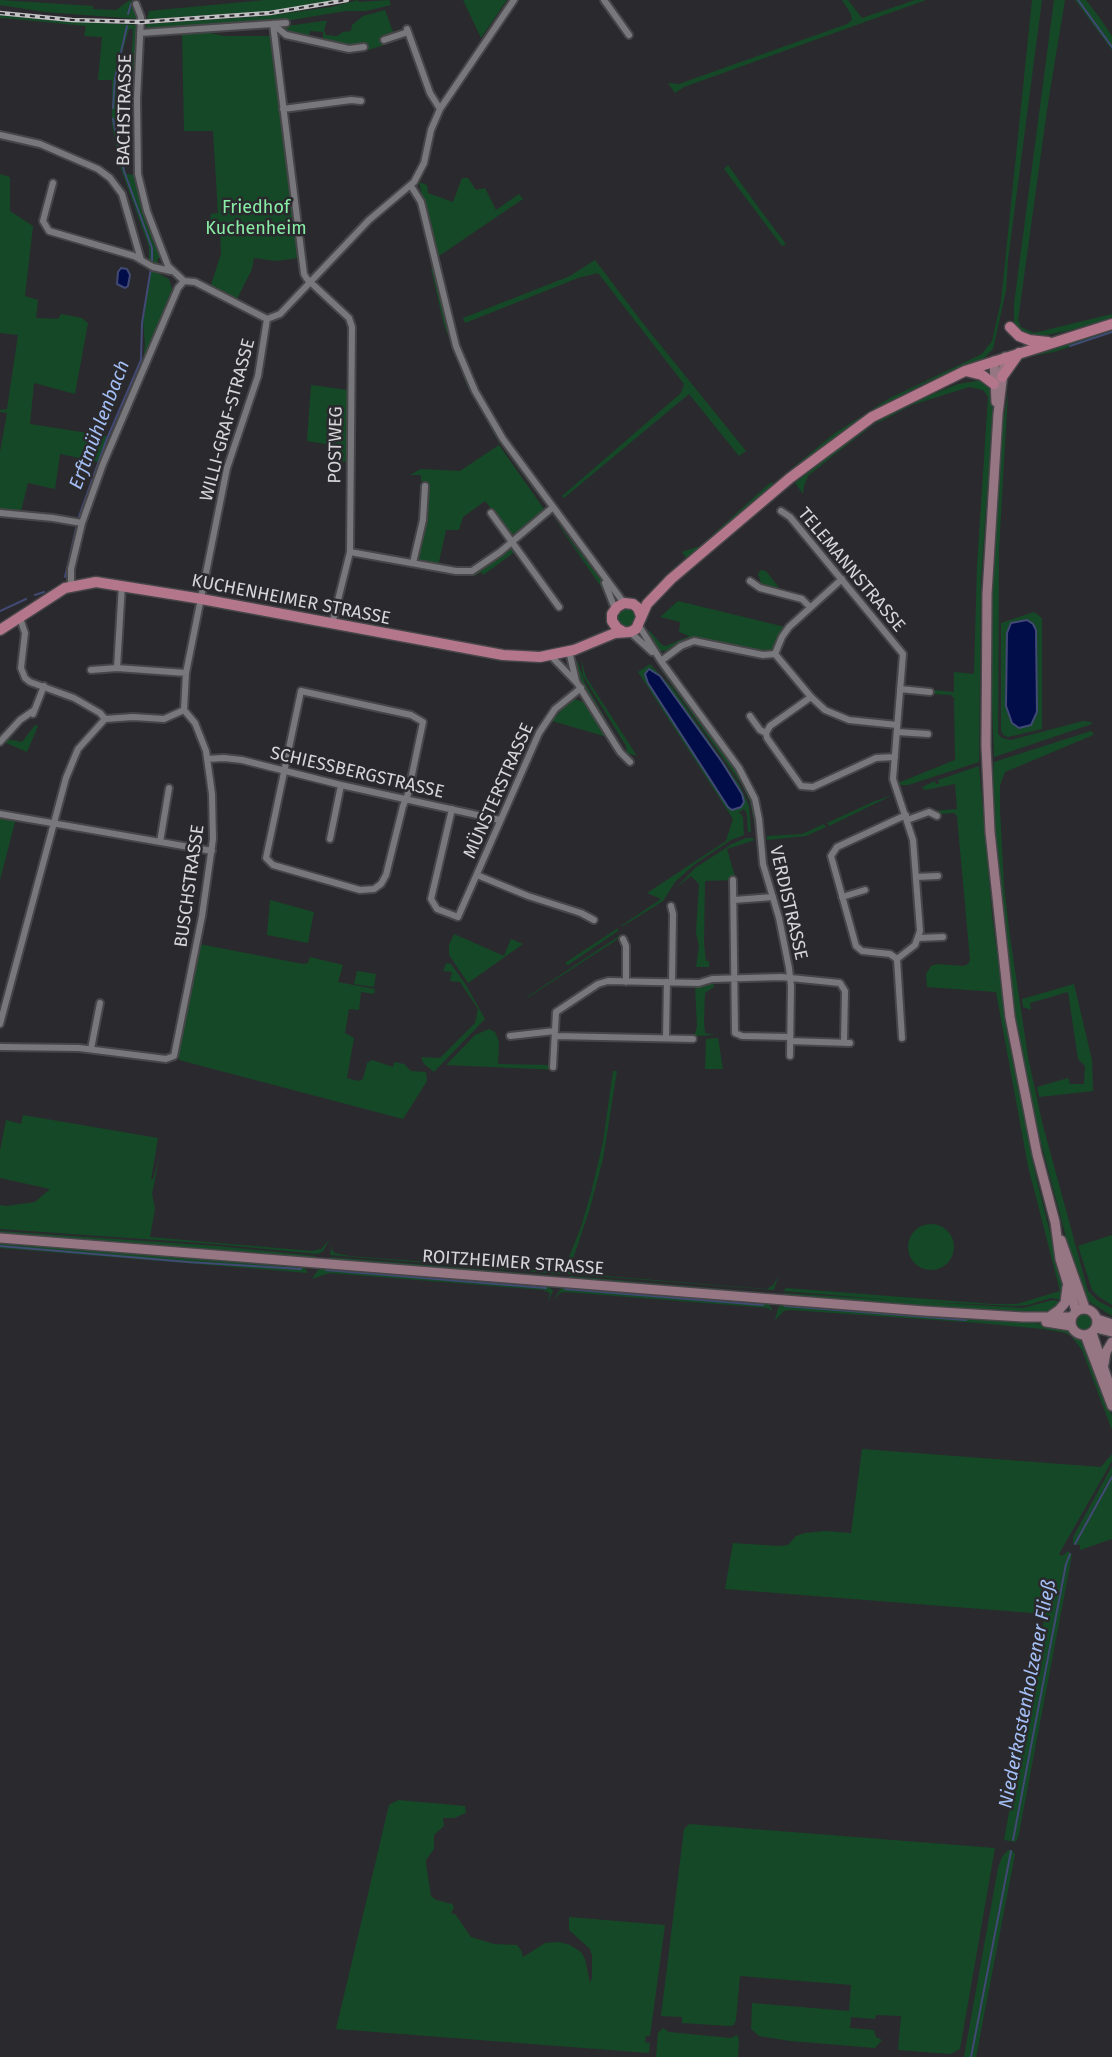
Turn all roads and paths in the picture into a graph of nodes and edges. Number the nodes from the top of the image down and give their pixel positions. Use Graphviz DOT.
graph roads {
  1 [pos="514,0"];
  2 [pos="604,0"];
  3 [pos="136,4"];
  4 [pos="286,23"];
  5 [pos="273,24"];
  6 [pos="140,33"];
  7 [pos="629,35"];
  8 [pos="384,40"];
  9 [pos="364,47"];
  10 [pos="361,101"];
  11 [pos="283,109"];
  12 [pos="440,109"];
  13 [pos="0,135"];
  14 [pos="53,183"];
  15 [pos="411,186"];
  16 [pos="141,260"];
  17 [pos="171,271"];
  18 [pos="184,281"];
  19 [pos="310,282"];
  20 [pos="267,319"];
  21 [pos="1112,324"];
  22 [pos="1010,327"];
  23 [pos="1052,342"];
  24 [pos="1019,352"];
  25 [pos="1000,359"];
  26 [pos="965,371"];
  27 [pos="1002,377"];
  28 [pos="994,384"];
  29 [pos="998,414"];
  30 [pos="425,486"];
  31 [pos="552,508"];
  32 [pos="781,510"];
  33 [pos="0,513"];
  34 [pos="491,513"];
  35 [pos="79,523"];
  36 [pos="512,542"];
  37 [pos="350,552"];
  38 [pos="413,563"];
  39 [pos="671,579"];
  40 [pos="842,579"];
  41 [pos="750,580"];
  42 [pos="122,585"];
  43 [pos="71,586"];
  44 [pos="202,599"];
  45 [pos="624,605"];
  46 [pos="559,607"];
  47 [pos="810,607"];
  48 [pos="20,618"];
  49 [pos="612,621"];
  50 [pos="332,624"];
  51 [pos="633,626"];
  52 [pos="0,630"];
  53 [pos="587,645"];
  54 [pos="569,651"];
  55 [pos="550,655"];
  56 [pos="773,655"];
  57 [pos="661,661"];
  58 [pos="117,668"];
  59 [pos="91,670"];
  60 [pos="186,673"];
  61 [pos="579,686"];
  62 [pos="44,687"];
  63 [pos="900,689"];
  64 [pos="930,692"];
  65 [pos="811,697"];
  66 [pos="184,710"];
  67 [pos="750,716"];
  68 [pos="105,719"];
  69 [pos="897,728"];
  70 [pos="766,733"];
  71 [pos="929,734"];
  72 [pos="0,742"];
  73 [pos="895,757"];
  74 [pos="208,759"];
  75 [pos="630,762"];
  76 [pos="284,771"];
  77 [pos="341,785"];
  78 [pos="170,788"];
  79 [pos="405,799"];
  80 [pos="452,809"];
  81 [pos="0,814"];
  82 [pos="937,816"];
  83 [pos="906,818"];
  84 [pos="500,820"];
  85 [pos="55,823"];
  86 [pos="330,839"];
  87 [pos="160,842"];
  88 [pos="212,851"];
  89 [pos="477,875"];
  90 [pos="938,876"];
  91 [pos="916,877"];
  92 [pos="733,880"];
  93 [pos="865,890"];
  94 [pos="773,897"];
  95 [pos="842,897"];
  96 [pos="734,900"];
  97 [pos="671,906"];
  98 [pos="594,920"];
  99 [pos="943,937"];
  100 [pos="919,938"];
  101 [pos="623,939"];
  102 [pos="897,960"];
  103 [pos="790,978"];
  104 [pos="735,979"];
  105 [pos="625,982"];
  106 [pos="670,982"];
  107 [pos="100,1003"];
  108 [pos="0,1024"];
  109 [pos="555,1033"];
  110 [pos="510,1036"];
  111 [pos="666,1038"];
  112 [pos="902,1038"];
  113 [pos="693,1039"];
  114 [pos="790,1039"];
  115 [pos="0,1047"];
  116 [pos="91,1049"];
  117 [pos="790,1056"];
  118 [pos="553,1067"];
  119 [pos="1055,1222"];
  120 [pos="0,1238"];
  121 [pos="1067,1281"];
  122 [pos="1076,1316"];
  123 [pos="1023,1317"];
  124 [pos="1049,1317"];
  125 [pos="1112,1324"];
  126 [pos="1092,1329"];
  127 [pos="1112,1332"];
  128 [pos="1112,1342"];
  129 [pos="1104,1366"];
  130 [pos="1112,1393"];
  131 [pos="1112,1406"];
  1 -- 12 [label="street, WILLI-GRAF-STRASSE"];
  2 -- 7 [label="street"];
  3 -- 6 [label="street, BACHSTRASSE"];
  4 -- 5 [label="street"];
  5 -- 6 [label="street"];
  5 -- 9 [label="street"];
  5 -- 11 [label="street"];
  6 -- 17 [label="street, BACHSTRASSE"];
  8 -- 12 [label="street"];
  10 -- 11 [label="street"];
  11 -- 19 [label="street"];
  12 -- 15 [label="street, WILLI-GRAF-STRASSE"];
  13 -- 16 [label="street"];
  14 -- 16 [label="street"];
  15 -- 19 [label="street, WILLI-GRAF-STRASSE"];
  15 -- 31 [label="street"];
  16 -- 17 [label="street"];
  17 -- 18 [label="street"];
  18 -- 20 [label="street"];
  18 -- 35 [label="street"];
  19 -- 20 [label="street, WILLI-GRAF-STRASSE"];
  19 -- 37 [label="street, POSTWEG"];
  20 -- 44 [label="street, WILLI-GRAF-STRASSE"];
  21 -- 23 [label="main road"];
  22 -- 23 [label="main road"];
  23 -- 24 [label="main road"];
  24 -- 25 [label="main road"];
  24 -- 27 [label="main road"];
  25 -- 26 [label="main road"];
  25 -- 27 [label="main road"];
  25 -- 28 [label="main road"];
  26 -- 28 [label="main road"];
  26 -- 39 [label="main road"];
  27 -- 29 [label="main road"];
  28 -- 29 [label="main road"];
  29 -- 119 [label="main road"];
  30 -- 38 [label="street"];
  31 -- 36 [label="street"];
  31 -- 45 [label="street"];
  32 -- 40 [label="street, TELEMANNSTRASSE"];
  33 -- 35 [label="street"];
  34 -- 36 [label="street"];
  35 -- 43 [label="street"];
  36 -- 38 [label="street"];
  36 -- 46 [label="street"];
  37 -- 38 [label="street"];
  37 -- 50 [label="street, POSTWEG"];
  39 -- 45 [label="main road"];
  39 -- 51 [label="main road"];
  40 -- 47 [label="street"];
  40 -- 63 [label="street, TELEMANNSTRASSE"];
  41 -- 47 [label="street"];
  42 -- 43 [label="main road, KUCHENHEIMER STRASSE"];
  42 -- 44 [label="main road, KUCHENHEIMER STRASSE"];
  42 -- 58 [label="street"];
  43 -- 48 [label="main road, KUCHENHEIMER STRASSE"];
  44 -- 50 [label="main road, KUCHENHEIMER STRASSE"];
  44 -- 60 [label="street"];
  45 -- 49 [label="main road"];
  45 -- 51 [label="main road"];
  47 -- 56 [label="street"];
  48 -- 52 [label="main road, KUCHENHEIMER STRASSE"];
  48 -- 62 [label="street"];
  49 -- 51 [label="main road"];
  49 -- 53 [label="main road, KUCHENHEIMER STRASSE"];
  50 -- 55 [label="main road, KUCHENHEIMER STRASSE"];
  51 -- 53 [label="main road, KUCHENHEIMER STRASSE"];
  51 -- 57 [label="street, VERDISTRASSE"];
  53 -- 54 [label="main road, KUCHENHEIMER STRASSE"];
  54 -- 55 [label="main road, KUCHENHEIMER STRASSE"];
  54 -- 61 [label="street"];
  55 -- 61 [label="street"];
  56 -- 57 [label="street"];
  56 -- 65 [label="street"];
  57 -- 94 [label="street, VERDISTRASSE"];
  58 -- 59 [label="street"];
  58 -- 60 [label="street"];
  60 -- 66 [label="street"];
  61 -- 75 [label="street"];
  61 -- 84 [label="street, MÜNSTERSTRASSE"];
  62 -- 68 [label="street"];
  62 -- 72 [label="street"];
  63 -- 64 [label="street"];
  63 -- 69 [label="street, TELEMANNSTRASSE"];
  65 -- 69 [label="street"];
  65 -- 70 [label="street"];
  66 -- 68 [label="street"];
  66 -- 74 [label="street, BUSCHSTRASSE"];
  67 -- 70 [label="street"];
  68 -- 85 [label="street"];
  69 -- 71 [label="street"];
  69 -- 73 [label="street, TELEMANNSTRASSE"];
  70 -- 73 [label="street"];
  73 -- 83 [label="street, TELEMANNSTRASSE"];
  74 -- 76 [label="street, SCHIESSBERGSTRASSE"];
  74 -- 88 [label="street, BUSCHSTRASSE"];
  76 -- 77 [label="street, SCHIESSBERGSTRASSE"];
  76 -- 79 [label="street"];
  76 -- 79 [label="street"];
  77 -- 79 [label="street, SCHIESSBERGSTRASSE"];
  77 -- 86 [label="street"];
  78 -- 87 [label="street"];
  79 -- 80 [label="street, SCHIESSBERGSTRASSE"];
  80 -- 84 [label="street, SCHIESSBERGSTRASSE"];
  80 -- 89 [label="street, MÜNSTERSTRASSE"];
  81 -- 85 [label="street"];
  82 -- 83 [label="street"];
  83 -- 91 [label="street, TELEMANNSTRASSE"];
  83 -- 95 [label="street"];
  84 -- 89 [label="street, MÜNSTERSTRASSE"];
  85 -- 87 [label="street"];
  85 -- 108 [label="street"];
  87 -- 88 [label="street"];
  88 -- 116 [label="street, BUSCHSTRASSE"];
  89 -- 98 [label="street"];
  90 -- 91 [label="street"];
  91 -- 100 [label="street, TELEMANNSTRASSE"];
  92 -- 96 [label="street"];
  93 -- 95 [label="street"];
  94 -- 96 [label="street"];
  94 -- 103 [label="street, VERDISTRASSE"];
  95 -- 102 [label="street"];
  96 -- 104 [label="street"];
  97 -- 106 [label="street"];
  99 -- 100 [label="street"];
  100 -- 102 [label="street"];
  101 -- 105 [label="street"];
  102 -- 112 [label="street"];
  103 -- 104 [label="street"];
  103 -- 114 [label="street, VERDISTRASSE"];
  103 -- 114 [label="street"];
  104 -- 106 [label="street"];
  104 -- 114 [label="street"];
  105 -- 106 [label="street"];
  105 -- 109 [label="street"];
  106 -- 111 [label="street"];
  107 -- 116 [label="street"];
  109 -- 110 [label="street"];
  109 -- 111 [label="street"];
  109 -- 118 [label="street"];
  111 -- 113 [label="street"];
  114 -- 117 [label="street, VERDISTRASSE"];
  115 -- 116 [label="street"];
  119 -- 121 [label="main road"];
  119 -- 122 [label="main road"];
  120 -- 123 [label="main road, ROITZHEIMER STRASSE"];
  121 -- 122 [label="main road"];
  121 -- 124 [label="main road"];
  122 -- 123 [label="main road, ROITZHEIMER STRASSE"];
  122 -- 124 [label="main road, ROITZHEIMER STRASSE"];
  122 -- 126 [label="main road"];
  122 -- 126 [label="main road"];
  123 -- 124 [label="main road, ROITZHEIMER STRASSE"];
  125 -- 126 [label="main road"];
  126 -- 127 [label="main road"];
  126 -- 129 [label="main road"];
  126 -- 131 [label="main road"];
  128 -- 129 [label="main road"];
  129 -- 130 [label="main road"];
}
